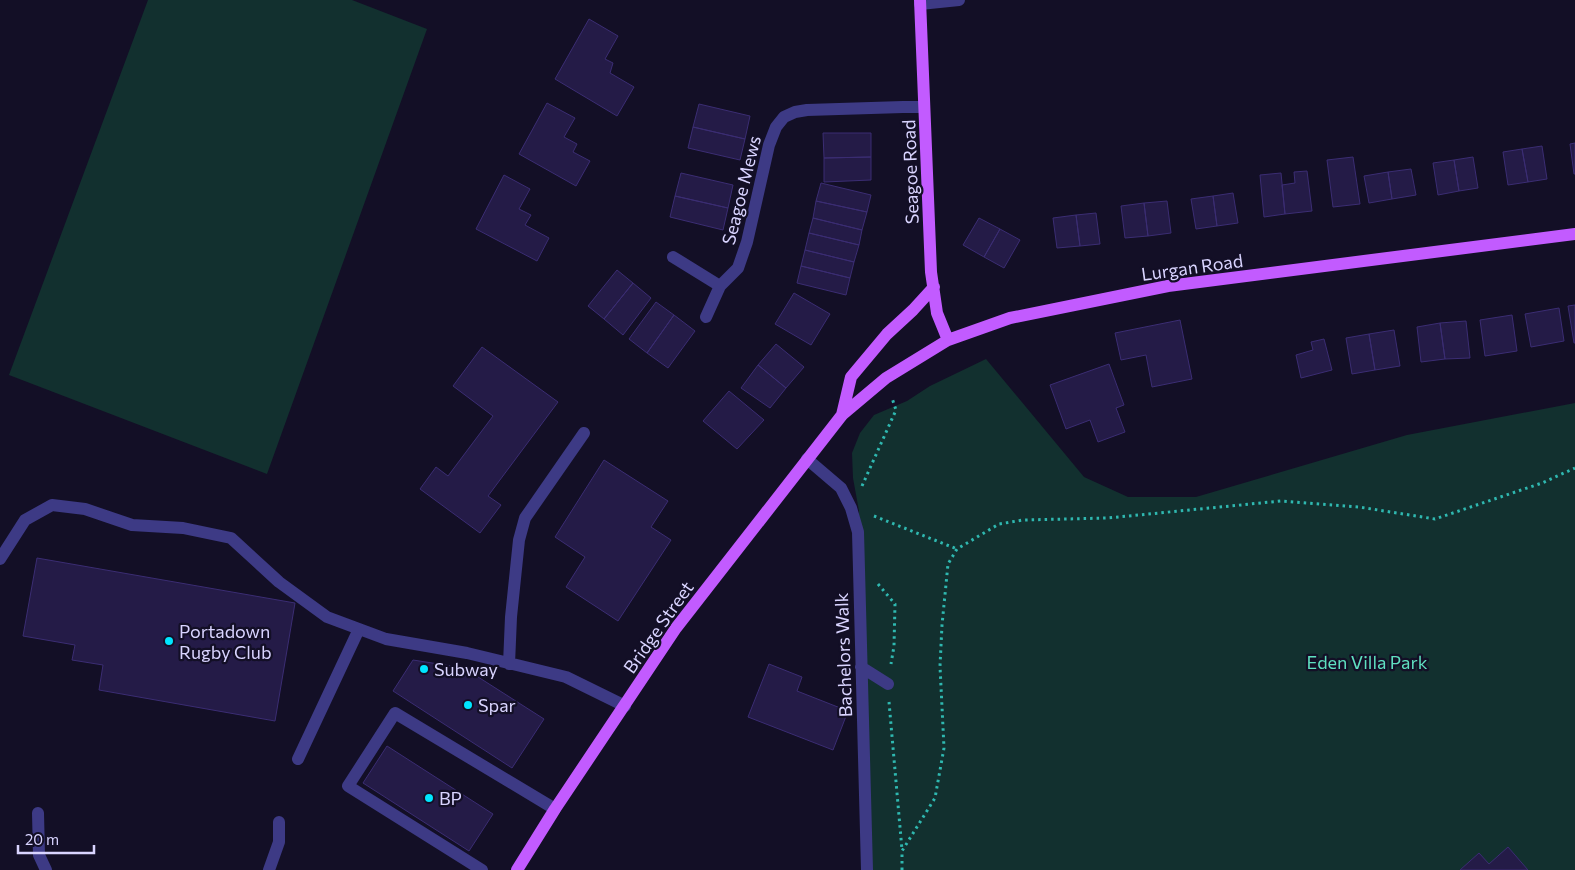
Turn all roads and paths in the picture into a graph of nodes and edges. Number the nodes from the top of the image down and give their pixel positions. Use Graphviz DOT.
graph roads {
  1 [pos="960,0"];
  2 [pos="920,2"];
  3 [pos="924,107"];
  4 [pos="1575,234"];
  5 [pos="673,257"];
  6 [pos="720,286"];
  7 [pos="934,287"];
  8 [pos="706,317"];
  9 [pos="948,340"];
  10 [pos="886,378"];
  11 [pos="842,415"];
  12 [pos="584,433"];
  13 [pos="807,458"];
  14 [pos="1575,468"];
  15 [pos="852,508"];
  16 [pos="868,514"];
  17 [pos="957,550"];
  18 [pos="858,558"];
  19 [pos="0,559"];
  20 [pos="360,629"];
  21 [pos="509,664"];
  22 [pos="861,667"];
  23 [pos="888,684"];
  24 [pos="625,706"];
  25 [pos="298,759"];
  26 [pos="555,809"];
  27 [pos="38,813"];
  28 [pos="278,822"];
  29 [pos="902,851"];
  30 [pos="46,870"];
  31 [pos="268,870"];
  32 [pos="482,870"];
  33 [pos="517,870"];
  34 [pos="867,870"];
  35 [pos="902,870"];
  1 -- 2 [label="street"];
  2 -- 3 [label="main road, Seagoe Road"];
  3 -- 6 [label="street, Seagoe Mews"];
  3 -- 7 [label="main road, Seagoe Road"];
  4 -- 9 [label="main road, Lurgan Road"];
  5 -- 6 [label="street"];
  6 -- 8 [label="street, Seagoe Mews"];
  7 -- 9 [label="main road, Seagoe Road"];
  7 -- 11 [label="main road"];
  9 -- 10 [label="main road, Lurgan Road"];
  10 -- 11 [label="main road, Lurgan Road"];
  10 -- 15 [label="path"];
  11 -- 13 [label="main road, Bridge Street"];
  12 -- 21 [label="street"];
  13 -- 15 [label="street, Bachelors Walk"];
  13 -- 24 [label="main road, Bridge Street"];
  14 -- 17 [label="path"];
  15 -- 18 [label="street, Bachelors Walk"];
  16 -- 17 [label="path"];
  17 -- 29 [label="path"];
  18 -- 22 [label="street, Bachelors Walk"];
  18 -- 23 [label="path"];
  19 -- 20 [label="street"];
  20 -- 21 [label="street"];
  20 -- 25 [label="street"];
  21 -- 24 [label="street"];
  22 -- 23 [label="street"];
  22 -- 34 [label="street, Bachelors Walk"];
  23 -- 29 [label="path"];
  24 -- 26 [label="main road, Bridge Street"];
  26 -- 32 [label="street"];
  26 -- 33 [label="main road, Bridge Street"];
  27 -- 30 [label="street"];
  28 -- 31 [label="street"];
  29 -- 35 [label="path"];
}
